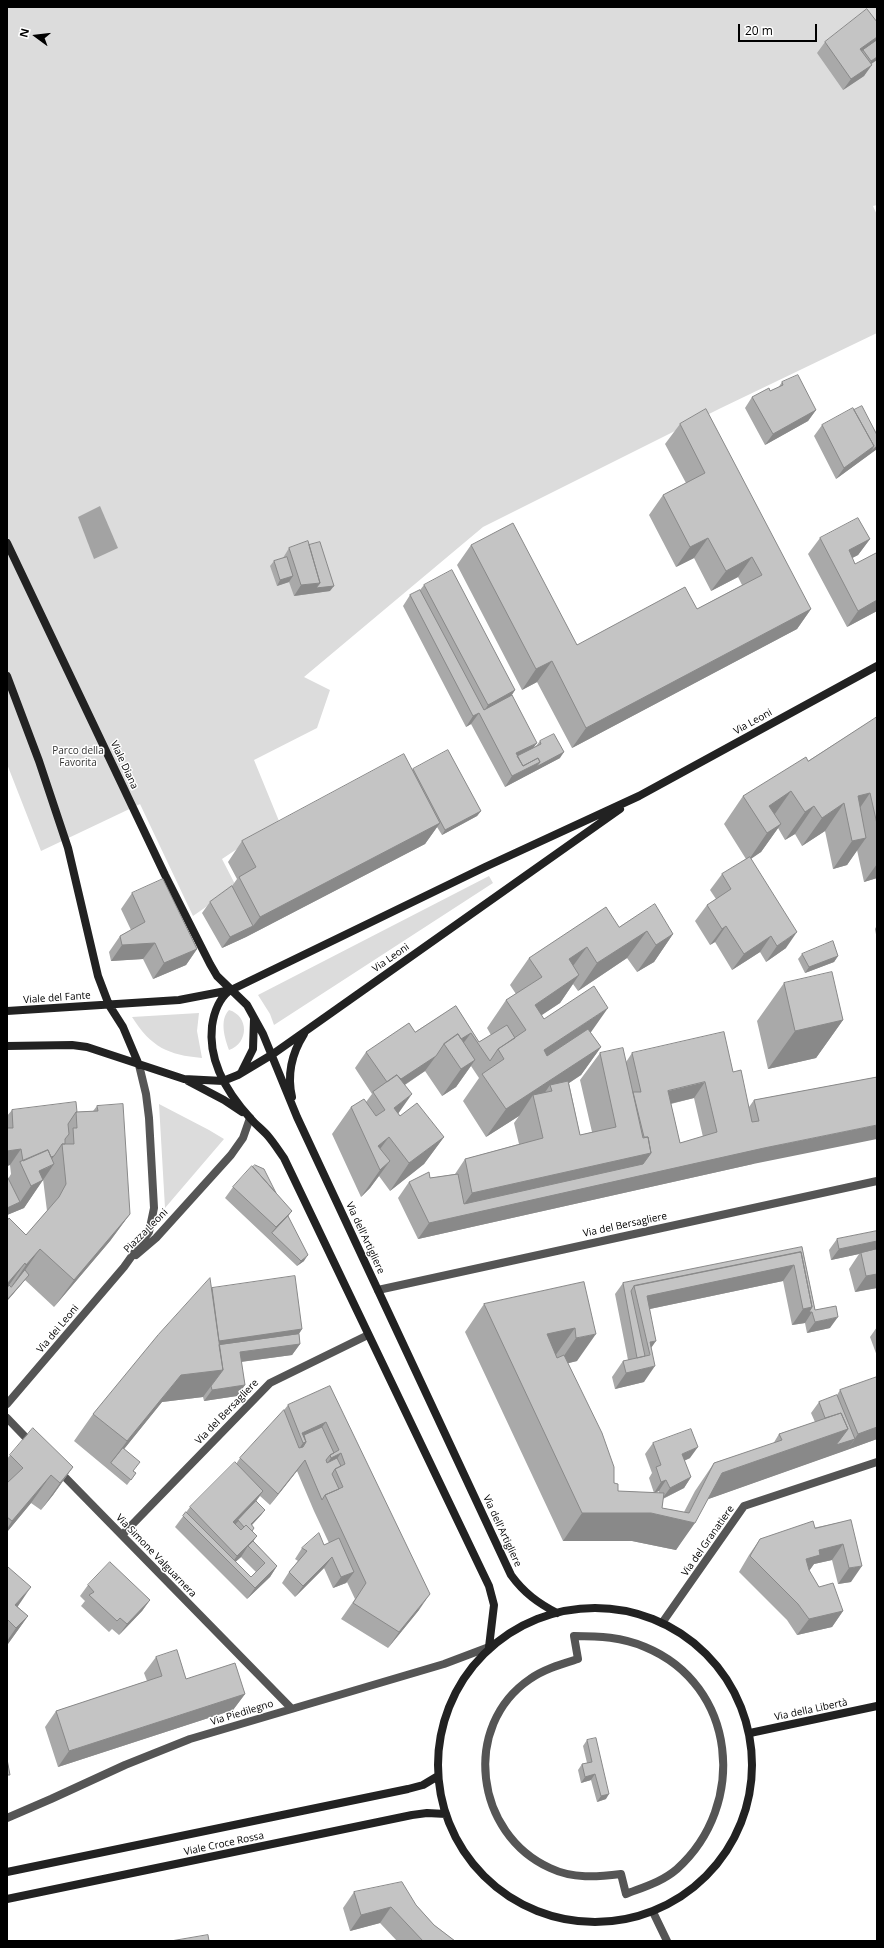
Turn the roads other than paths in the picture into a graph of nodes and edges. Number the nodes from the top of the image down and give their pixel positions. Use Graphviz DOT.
graph roads {
  1 [pos="7,543"];
  2 [pos="877,666"];
  3 [pos="7,676"];
  4 [pos="639,796"];
  5 [pos="231,990"];
  6 [pos="109,1004"];
  7 [pos="7,1011"];
  8 [pos="254,1017"];
  9 [pos="307,1030"];
  10 [pos="7,1046"];
  11 [pos="273,1054"];
  12 [pos="139,1065"];
  13 [pos="238,1075"];
  14 [pos="184,1079"];
  15 [pos="223,1081"];
  16 [pos="297,1117"];
  17 [pos="250,1118"];
  18 [pos="877,1181"];
  19 [pos="124,1267"];
  20 [pos="378,1290"];
  21 [pos="368,1335"];
  22 [pos="7,1404"];
  23 [pos="7,1418"];
  24 [pos="40,1451"];
  25 [pos="51,1462"];
  26 [pos="877,1462"];
  27 [pos="122,1535"];
  28 [pos="557,1613"];
  29 [pos="662,1623"];
  30 [pos="574,1636"];
  31 [pos="489,1647"];
  32 [pos="877,1706"];
  33 [pos="291,1708"];
  34 [pos="750,1733"];
  35 [pos="438,1776"];
  36 [pos="446,1814"];
  37 [pos="7,1818"];
  38 [pos="7,1872"];
  39 [pos="7,1900"];
  40 [pos="654,1912"];
  41 [pos="667,1941"];
  1 -- 5 [label="street, Viale Diana"];
  2 -- 4 [label="street, Via Leoni"];
  3 -- 6 [label="street"];
  4 -- 5 [label="street, Via Leoni"];
  4 -- 9 [label="street, Via Leoni"];
  5 -- 6 [label="street, Via Leoni"];
  5 -- 8 [label="street, Via dell'Artigliere"];
  5 -- 15 [label="street"];
  6 -- 7 [label="street, Viale del Fante"];
  6 -- 12 [label="street"];
  8 -- 11 [label="street, Via dell'Artigliere"];
  8 -- 13 [label="street"];
  9 -- 11 [label="street, Via Leoni"];
  9 -- 16 [label="street"];
  10 -- 12 [label="street"];
  11 -- 13 [label="street, Via Leoni"];
  11 -- 16 [label="street, Via dell'Artigliere"];
  12 -- 14 [label="street, Via Leoni"];
  12 -- 19 [label="street, Piazza Leoni"];
  13 -- 15 [label="street, Via Leoni"];
  14 -- 15 [label="street, Via Leoni"];
  14 -- 17 [label="street"];
  15 -- 17 [label="street"];
  16 -- 20 [label="street, Via dell'Artigliere"];
  17 -- 19 [label="street, Piazza Leoni"];
  17 -- 21 [label="street"];
  18 -- 20 [label="street, Via del Bersagliere"];
  19 -- 22 [label="street, Via dei Leoni"];
  20 -- 28 [label="street, Via dell'Artigliere"];
  21 -- 27 [label="street, Via del Bersagliere"];
  21 -- 31 [label="street"];
  23 -- 24 [label="street"];
  25 -- 27 [label="street, Via Simone Valguarnera"];
  26 -- 29 [label="street, Via del Granatiere"];
  27 -- 33 [label="street, Via Simone Valguarnera"];
  28 -- 29 [label="street"];
  28 -- 31 [label="street"];
  29 -- 34 [label="street"];
  30 -- 30 [label="street"];
  31 -- 33 [label="street, Via Piedilegno"];
  31 -- 35 [label="street"];
  32 -- 34 [label="street, Via della Libertà"];
  33 -- 37 [label="street, Via Piedilegno"];
  34 -- 40 [label="street"];
  35 -- 36 [label="street"];
  35 -- 38 [label="street, Viale Croce Rossa"];
  36 -- 39 [label="street, Viale Croce Rossa"];
  36 -- 40 [label="street"];
  40 -- 41 [label="street"];
}
